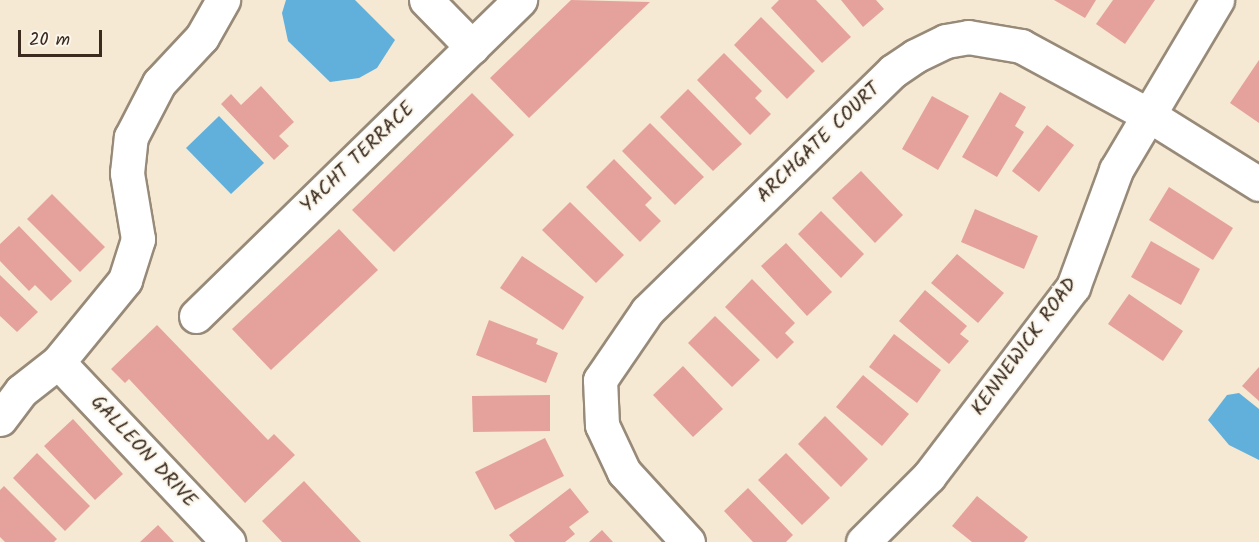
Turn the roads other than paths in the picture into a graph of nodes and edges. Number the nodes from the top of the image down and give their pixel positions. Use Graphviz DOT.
graph roads {
  1 [pos="223,0"];
  2 [pos="426,0"];
  3 [pos="520,0"];
  4 [pos="1217,0"];
  5 [pos="472,47"];
  6 [pos="1147,114"];
  7 [pos="1259,184"];
  8 [pos="196,316"];
  9 [pos="58,362"];
  10 [pos="0,419"];
  11 [pos="228,542"];
  12 [pos="688,542"];
  13 [pos="863,542"];
  1 -- 9 [label="street"];
  2 -- 5 [label="street"];
  3 -- 5 [label="street, YACHT TERRACE"];
  4 -- 6 [label="street, KENNEWICK ROAD"];
  5 -- 8 [label="street, YACHT TERRACE"];
  6 -- 7 [label="street, ARCHGATE COURT"];
  6 -- 12 [label="street, ARCHGATE COURT"];
  6 -- 13 [label="street, KENNEWICK ROAD"];
  9 -- 10 [label="street"];
  9 -- 11 [label="street, GALLEON DRIVE"];
}
